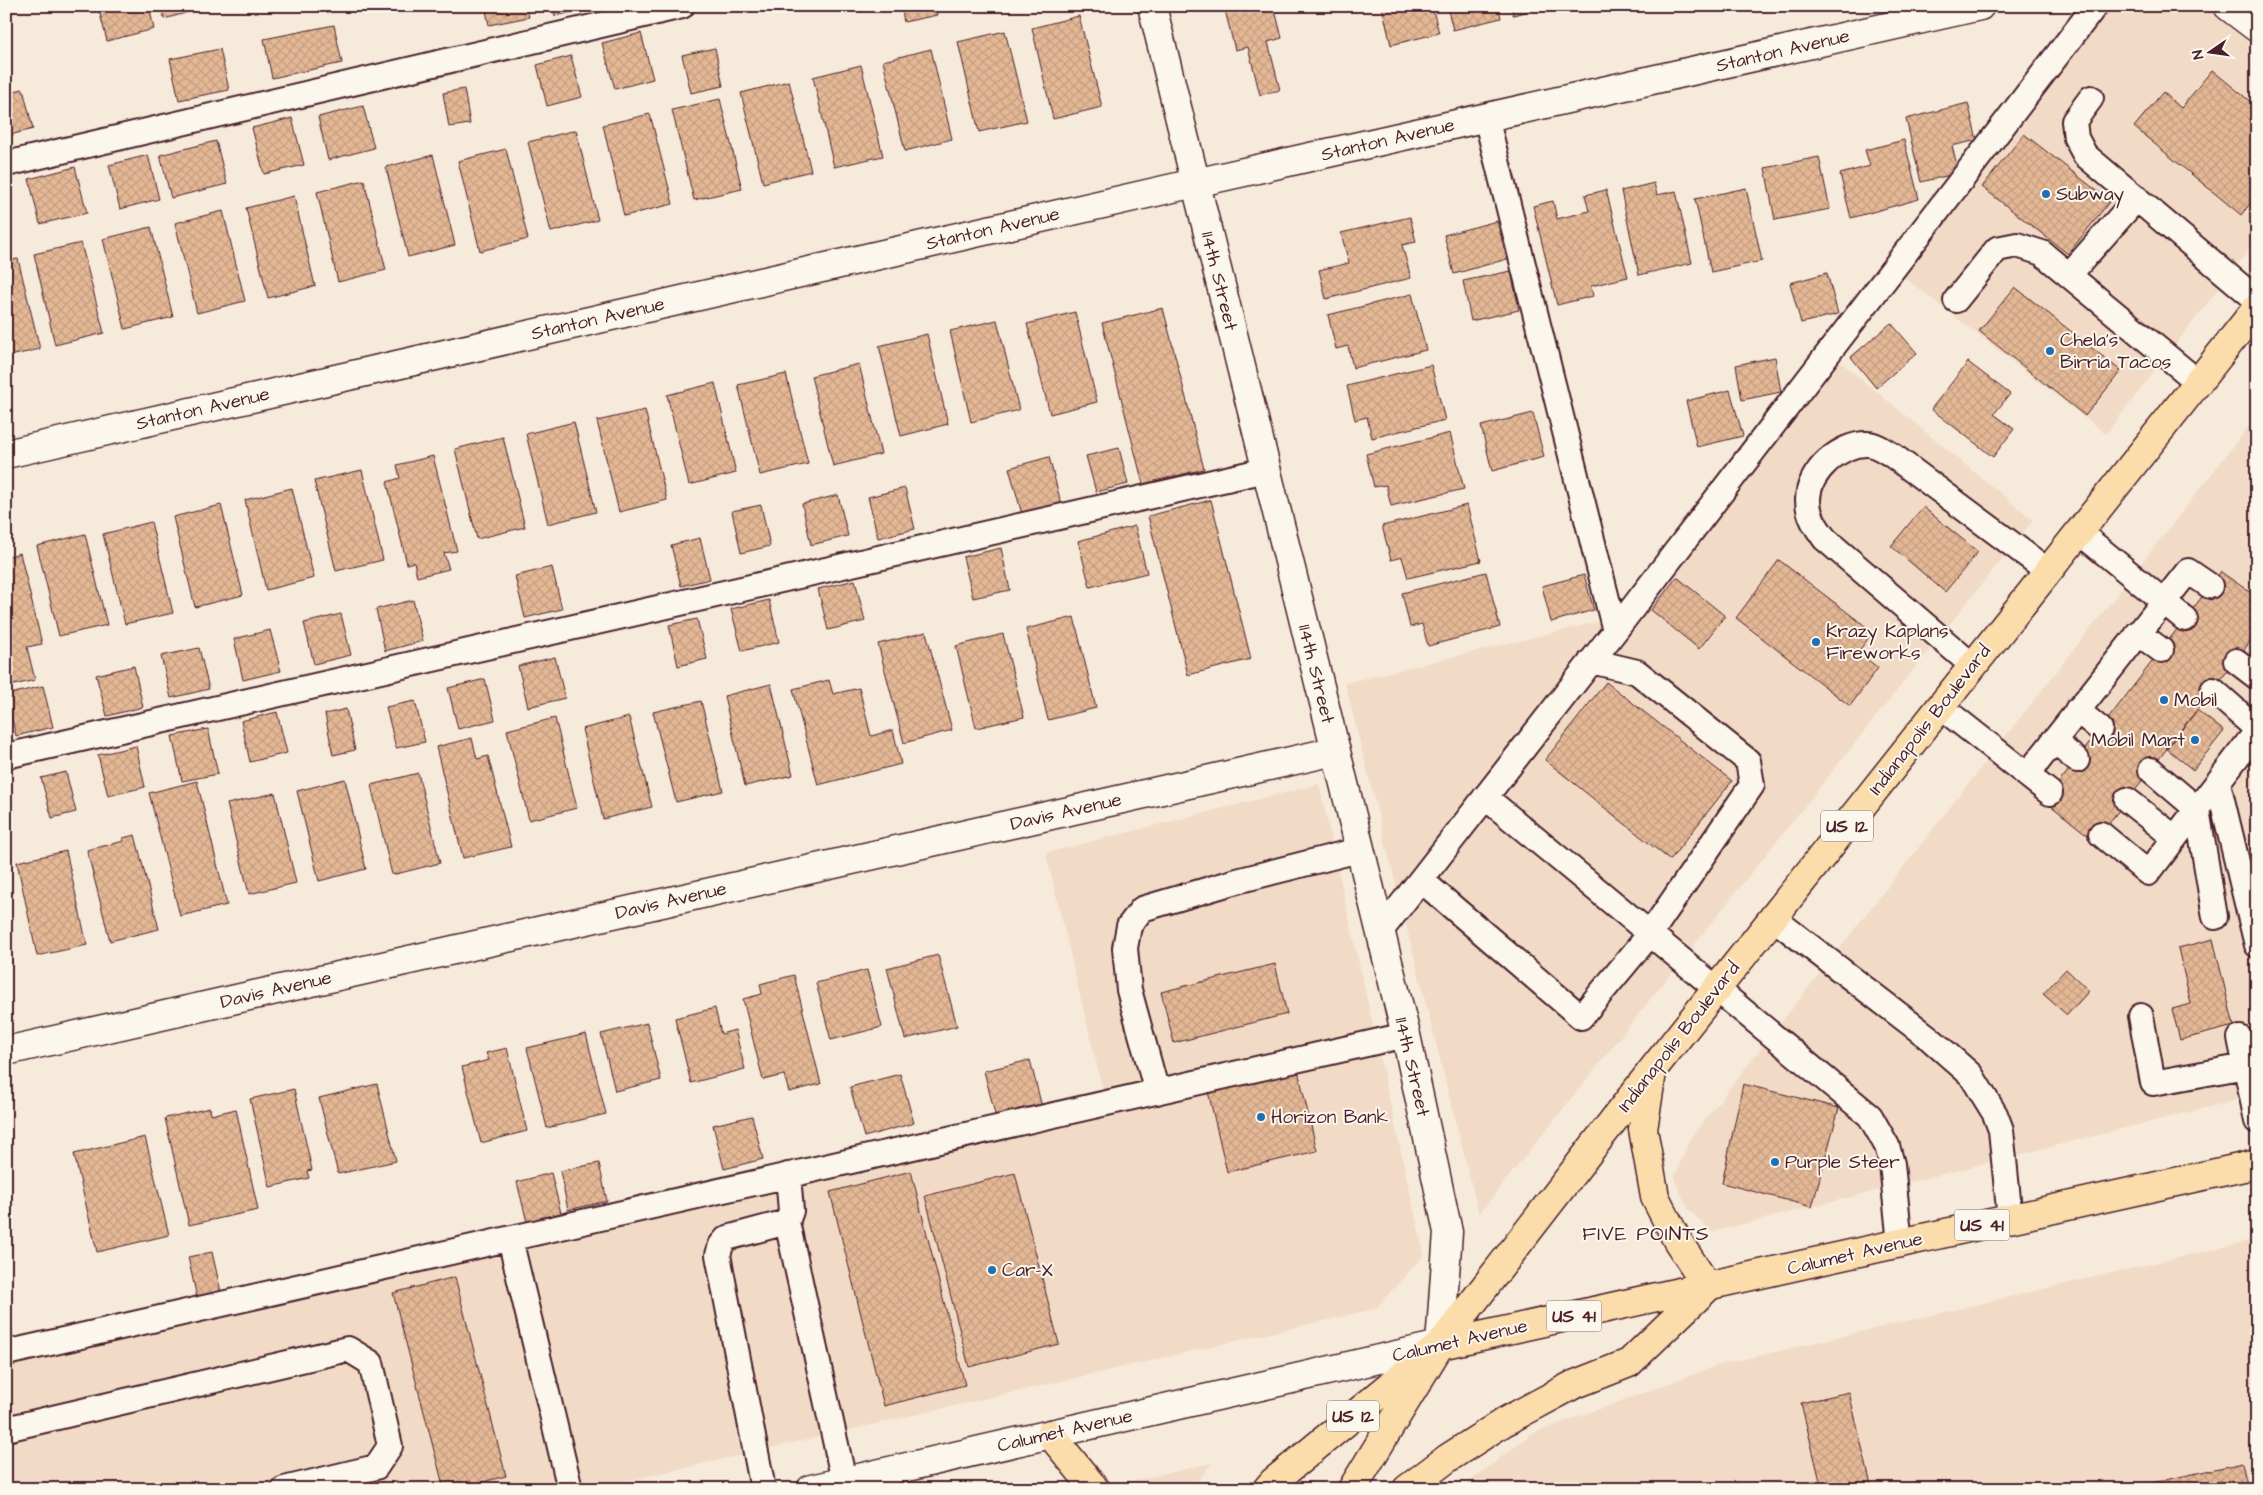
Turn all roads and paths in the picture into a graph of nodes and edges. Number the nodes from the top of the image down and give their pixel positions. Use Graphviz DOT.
graph roads {
  1 [pos="682,6"];
  2 [pos="1152,6"];
  3 [pos="1980,6"];
  4 [pos="2095,6"];
  5 [pos="2228,6"];
  6 [pos="2255,23"];
  7 [pos="2091,98"];
  8 [pos="1486,118"];
  9 [pos="6,164"];
  10 [pos="1195,183"];
  11 [pos="2137,198"];
  12 [pos="2069,275"];
  13 [pos="1956,300"];
  14 [pos="2257,300"];
  15 [pos="2257,308"];
  16 [pos="2198,382"];
  17 [pos="6,454"];
  18 [pos="1266,470"];
  19 [pos="2079,532"];
  20 [pos="2048,572"];
  21 [pos="2210,586"];
  22 [pos="2163,602"];
  23 [pos="2185,619"];
  24 [pos="1615,631"];
  25 [pos="2138,633"];
  26 [pos="2161,650"];
  27 [pos="2236,660"];
  28 [pos="1592,661"];
  29 [pos="1973,666"];
  30 [pos="2257,677"];
  31 [pos="2213,690"];
  32 [pos="1941,707"];
  33 [pos="2077,710"];
  34 [pos="2100,729"];
  35 [pos="2257,730"];
  36 [pos="2053,741"];
  37 [pos="1335,751"];
  38 [pos="6,756"];
  39 [pos="2077,760"];
  40 [pos="2151,770"];
  41 [pos="2027,775"];
  42 [pos="2218,783"];
  43 [pos="2050,793"];
  44 [pos="1485,797"];
  45 [pos="2126,800"];
  46 [pos="2197,809"];
  47 [pos="2101,834"];
  48 [pos="2176,838"];
  49 [pos="1359,850"];
  50 [pos="1421,880"];
  51 [pos="2215,917"];
  52 [pos="1773,918"];
  53 [pos="1380,932"];
  54 [pos="1650,934"];
  55 [pos="2257,945"];
  56 [pos="1717,989"];
  57 [pos="2141,1016"];
  58 [pos="1406,1035"];
  59 [pos="2240,1038"];
  60 [pos="6,1051"];
  61 [pos="2252,1065"];
  62 [pos="1653,1069"];
  63 [pos="1157,1092"];
  64 [pos="2257,1121"];
  65 [pos="2257,1164"];
  66 [pos="788,1176"];
  67 [pos="2010,1219"];
  68 [pos="787,1222"];
  69 [pos="510,1238"];
  70 [pos="1900,1244"];
  71 [pos="1708,1287"];
  72 [pos="1440,1346"];
  73 [pos="6,1353"];
  74 [pos="6,1429"];
  75 [pos="1050,1434"];
  76 [pos="844,1481"];
  77 [pos="284,1489"];
  78 [pos="570,1489"];
  79 [pos="762,1489"];
  80 [pos="810,1489"];
  81 [pos="1095,1489"];
  82 [pos="1267,1489"];
  83 [pos="1352,1489"];
  84 [pos="1407,1489"];
  1 -- 9 [label="lane"];
  2 -- 10 [label="street, 114th Street"];
  3 -- 8 [label="street, Stanton Avenue"];
  4 -- 24 [label="lane"];
  5 -- 6 [label="street"];
  7 -- 11 [label="lane"];
  8 -- 10 [label="street, Stanton Avenue"];
  8 -- 24 [label="lane"];
  10 -- 17 [label="street, Stanton Avenue"];
  10 -- 18 [label="street, 114th Street"];
  11 -- 12 [label="lane"];
  11 -- 14 [label="lane"];
  12 -- 13 [label="lane"];
  12 -- 16 [label="lane"];
  15 -- 16 [label="main road, Indianapolis Boulevard / US 12"];
  16 -- 19 [label="main road, Indianapolis Boulevard / US 12"];
  18 -- 37 [label="street, 114th Street"];
  18 -- 38 [label="lane"];
  19 -- 20 [label="main road, Indianapolis Boulevard / US 12"];
  19 -- 22 [label="lane"];
  20 -- 29 [label="main road, Indianapolis Boulevard / US 12"];
  20 -- 29 [label="lane"];
  21 -- 22 [label="lane"];
  22 -- 23 [label="lane"];
  22 -- 25 [label="lane"];
  24 -- 28 [label="lane"];
  25 -- 26 [label="lane"];
  25 -- 33 [label="lane"];
  27 -- 30 [label="lane"];
  28 -- 44 [label="lane"];
  28 -- 54 [label="lane"];
  29 -- 32 [label="main road, Indianapolis Boulevard / US 12"];
  31 -- 35 [label="lane"];
  32 -- 41 [label="lane"];
  32 -- 52 [label="main road, Indianapolis Boulevard / US 12"];
  33 -- 34 [label="lane"];
  33 -- 36 [label="lane"];
  35 -- 42 [label="lane"];
  36 -- 39 [label="lane"];
  36 -- 41 [label="lane"];
  37 -- 49 [label="street, 114th Street"];
  37 -- 60 [label="street, Davis Avenue"];
  40 -- 46 [label="lane"];
  41 -- 43 [label="lane"];
  42 -- 46 [label="lane"];
  42 -- 55 [label="lane"];
  44 -- 50 [label="lane"];
  44 -- 54 [label="lane"];
  45 -- 48 [label="lane"];
  46 -- 48 [label="lane"];
  46 -- 51 [label="lane"];
  47 -- 48 [label="lane"];
  49 -- 53 [label="street, 114th Street"];
  49 -- 63 [label="lane"];
  50 -- 53 [label="lane"];
  50 -- 54 [label="lane"];
  52 -- 56 [label="main road, Indianapolis Boulevard / US 12"];
  52 -- 67 [label="lane"];
  53 -- 58 [label="street, 114th Street"];
  54 -- 56 [label="lane"];
  56 -- 62 [label="main road, Indianapolis Boulevard / US 12"];
  56 -- 70 [label="lane"];
  57 -- 61 [label="lane"];
  58 -- 63 [label="lane"];
  58 -- 72 [label="street, 114th Street"];
  59 -- 61 [label="lane"];
  61 -- 64 [label="lane"];
  62 -- 71 [label="main road"];
  62 -- 72 [label="main road, Indianapolis Boulevard / US 12"];
  63 -- 66 [label="lane"];
  65 -- 67 [label="main road, Calumet Avenue / US 41"];
  66 -- 68 [label="lane"];
  66 -- 69 [label="lane"];
  67 -- 70 [label="main road, Calumet Avenue / US 41"];
  68 -- 76 [label="lane"];
  68 -- 79 [label="lane"];
  69 -- 73 [label="lane"];
  69 -- 78 [label="lane"];
  70 -- 71 [label="main road, Calumet Avenue / US 41"];
  71 -- 72 [label="main road, Calumet Avenue / US 41"];
  71 -- 84 [label="main road"];
  72 -- 75 [label="street, Calumet Avenue"];
  72 -- 82 [label="main road, Indianapolis Boulevard / US 12"];
  72 -- 83 [label="main road, Indianapolis Boulevard / US 12"];
  74 -- 77 [label="lane"];
  75 -- 76 [label="street, Calumet Avenue"];
  75 -- 81 [label="main road"];
  76 -- 80 [label="street, Calumet Avenue"];
}
